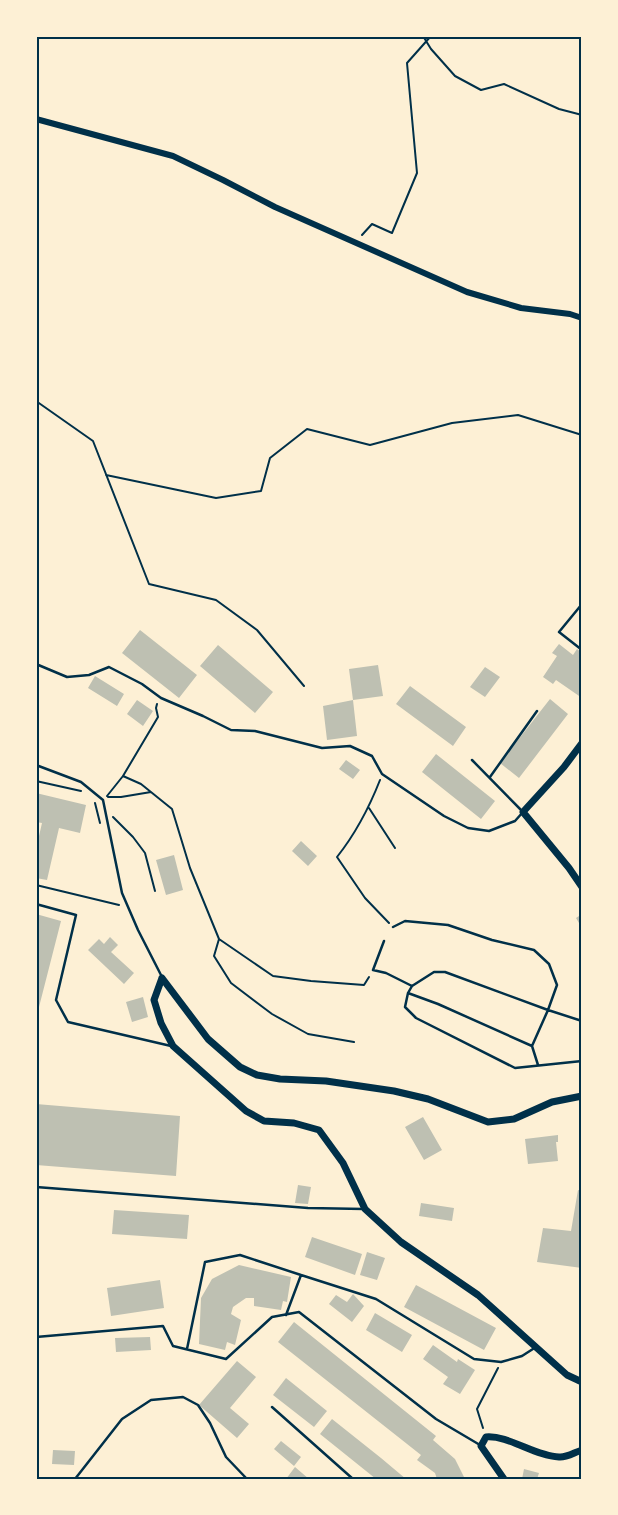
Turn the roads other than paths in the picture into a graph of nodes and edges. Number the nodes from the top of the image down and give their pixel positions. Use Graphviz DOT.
graph roads {
  1 [pos="36,119"];
  2 [pos="582,318"];
  3 [pos="582,604"];
  4 [pos="582,650"];
  5 [pos="36,664"];
  6 [pos="536,711"];
  7 [pos="582,743"];
  8 [pos="472,760"];
  9 [pos="36,765"];
  10 [pos="490,778"];
  11 [pos="523,812"];
  12 [pos="582,887"];
  13 [pos="36,904"];
  14 [pos="392,927"];
  15 [pos="384,941"];
  16 [pos="162,978"];
  17 [pos="412,986"];
  18 [pos="408,993"];
  19 [pos="548,1010"];
  20 [pos="582,1021"];
  21 [pos="173,1046"];
  22 [pos="532,1046"];
  23 [pos="582,1061"];
  24 [pos="538,1065"];
  25 [pos="582,1096"];
  26 [pos="36,1187"];
  27 [pos="365,1209"];
  28 [pos="301,1275"];
  29 [pos="286,1315"];
  30 [pos="36,1337"];
  31 [pos="536,1347"];
  32 [pos="187,1350"];
  33 [pos="582,1382"];
  34 [pos="272,1407"];
  35 [pos="481,1446"];
  36 [pos="582,1450"];
  37 [pos="500,1477"];
  38 [pos="75,1479"];
  39 [pos="247,1479"];
  40 [pos="353,1479"];
  1 -- 2 [label="street"];
  3 -- 4 [label="lane"];
  5 -- 11 [label="lane"];
  6 -- 10 [label="lane"];
  7 -- 11 [label="main road"];
  8 -- 10 [label="lane"];
  9 -- 16 [label="lane"];
  10 -- 11 [label="lane"];
  11 -- 12 [label="main road"];
  13 -- 21 [label="lane"];
  14 -- 19 [label="lane"];
  15 -- 17 [label="lane"];
  16 -- 21 [label="main road"];
  16 -- 25 [label="main road"];
  17 -- 18 [label="lane"];
  17 -- 19 [label="lane"];
  18 -- 22 [label="lane"];
  18 -- 24 [label="lane"];
  19 -- 20 [label="lane"];
  19 -- 22 [label="lane"];
  21 -- 27 [label="main road"];
  22 -- 24 [label="lane"];
  23 -- 24 [label="lane"];
  26 -- 27 [label="lane"];
  27 -- 31 [label="main road"];
  28 -- 29 [label="lane"];
  28 -- 31 [label="lane"];
  28 -- 32 [label="lane"];
  29 -- 32 [label="lane"];
  29 -- 35 [label="lane"];
  30 -- 32 [label="lane"];
  31 -- 33 [label="main road"];
  34 -- 40 [label="lane"];
  35 -- 36 [label="main road"];
  35 -- 37 [label="main road"];
  38 -- 39 [label="lane"];
}
